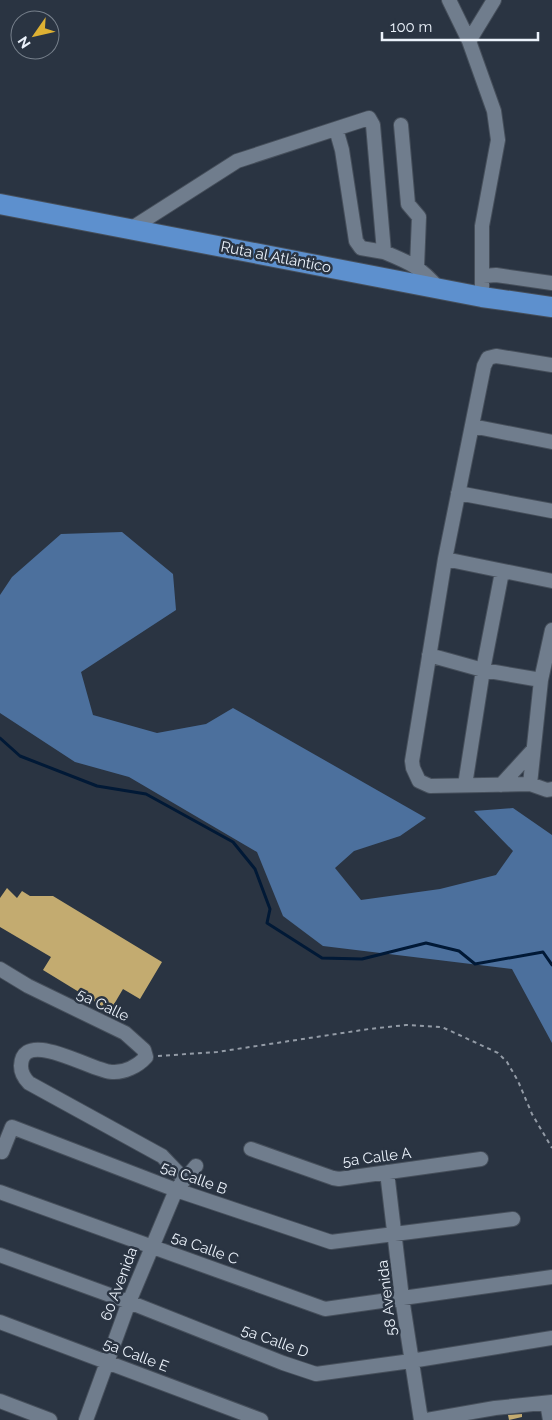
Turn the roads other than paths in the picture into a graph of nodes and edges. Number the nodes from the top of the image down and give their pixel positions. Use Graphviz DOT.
graph roads {
  1 [pos="449,0"];
  2 [pos="494,0"];
  3 [pos="469,41"];
  4 [pos="401,125"];
  5 [pos="336,129"];
  6 [pos="0,204"];
  7 [pos="0,217"];
  8 [pos="129,230"];
  9 [pos="384,252"];
  10 [pos="418,267"];
  11 [pos="482,276"];
  12 [pos="552,283"];
  13 [pos="438,288"];
  14 [pos="482,298"];
  15 [pos="552,306"];
  16 [pos="552,318"];
  17 [pos="552,364"];
  18 [pos="472,426"];
  19 [pos="552,442"];
  20 [pos="458,493"];
  21 [pos="552,512"];
  22 [pos="445,559"];
  23 [pos="502,572"];
  24 [pos="552,581"];
  25 [pos="552,630"];
  26 [pos="550,645"];
  27 [pos="429,655"];
  28 [pos="483,670"];
  29 [pos="541,680"];
  30 [pos="533,750"];
  31 [pos="530,784"];
  32 [pos="465,785"];
  33 [pos="501,785"];
  34 [pos="552,789"];
  35 [pos="0,969"];
  36 [pos="250,1149"];
  37 [pos="2,1152"];
  38 [pos="481,1159"];
  39 [pos="196,1166"];
  40 [pos="388,1172"];
  41 [pos="180,1184"];
  42 [pos="0,1192"];
  43 [pos="513,1219"];
  44 [pos="396,1235"];
  45 [pos="151,1246"];
  46 [pos="0,1255"];
  47 [pos="552,1277"];
  48 [pos="402,1298"];
  49 [pos="129,1302"];
  50 [pos="0,1322"];
  51 [pos="552,1338"];
  52 [pos="108,1361"];
  53 [pos="412,1361"];
  54 [pos="0,1401"];
  55 [pos="550,1402"];
  56 [pos="487,1415"];
  57 [pos="31,1417"];
  58 [pos="50,1420"];
  59 [pos="86,1420"];
  60 [pos="261,1420"];
  61 [pos="421,1420"];
  62 [pos="426,1420"];
  63 [pos="550,1420"];
  1 -- 3 [label="street"];
  2 -- 3 [label="street"];
  3 -- 11 [label="street"];
  4 -- 10 [label="street"];
  5 -- 8 [label="street"];
  5 -- 9 [label="street"];
  5 -- 9 [label="street"];
  6 -- 8 [label="highway, Ruta al Atlántico"];
  7 -- 16 [label="highway, Ruta al Atlántico"];
  8 -- 13 [label="highway, Ruta al Atlántico"];
  9 -- 10 [label="street"];
  10 -- 13 [label="street"];
  11 -- 12 [label="street"];
  11 -- 14 [label="street"];
  13 -- 14 [label="highway, Ruta al Atlántico"];
  14 -- 15 [label="highway, Ruta al Atlántico"];
  17 -- 18 [label="street"];
  18 -- 19 [label="street"];
  18 -- 20 [label="street"];
  20 -- 21 [label="street"];
  20 -- 22 [label="street"];
  22 -- 23 [label="street"];
  22 -- 27 [label="street"];
  23 -- 24 [label="street"];
  23 -- 28 [label="street"];
  25 -- 26 [label="street"];
  26 -- 29 [label="street"];
  27 -- 28 [label="street"];
  27 -- 32 [label="street"];
  28 -- 29 [label="street"];
  28 -- 32 [label="street"];
  29 -- 30 [label="street"];
  30 -- 31 [label="street"];
  30 -- 33 [label="street"];
  31 -- 33 [label="street"];
  31 -- 34 [label="street"];
  32 -- 33 [label="street"];
  35 -- 41 [label="street, 5a Calle"];
  36 -- 40 [label="street, 5a Calle A"];
  37 -- 41 [label="street, 5a Calle B"];
  38 -- 40 [label="street, 5a Calle A"];
  39 -- 41 [label="street"];
  40 -- 44 [label="street, 58 Avenida"];
  41 -- 44 [label="street, 5a Calle B"];
  41 -- 45 [label="street, 60 Avenida"];
  42 -- 45 [label="street, 5a Calle C"];
  43 -- 44 [label="street, 5a Calle B"];
  44 -- 48 [label="street, 58 Avenida"];
  45 -- 48 [label="street, 5a Calle C"];
  45 -- 49 [label="street, 60 Avenida"];
  46 -- 49 [label="street, 5a Calle D"];
  47 -- 48 [label="street, 5a Calle C"];
  48 -- 53 [label="street, 58 Avenida"];
  49 -- 52 [label="street, 60 Avenida"];
  49 -- 53 [label="street, 5a Calle D"];
  50 -- 52 [label="street, 5a Calle E"];
  51 -- 53 [label="street, 5a Calle D"];
  52 -- 59 [label="street, 60 Avenida"];
  52 -- 60 [label="street, 5a Calle E"];
  53 -- 61 [label="street, 58 Avenida"];
  54 -- 57 [label="street"];
  55 -- 56 [label="street"];
  55 -- 63 [label="street"];
  56 -- 62 [label="street"];
  57 -- 58 [label="street"];
}
